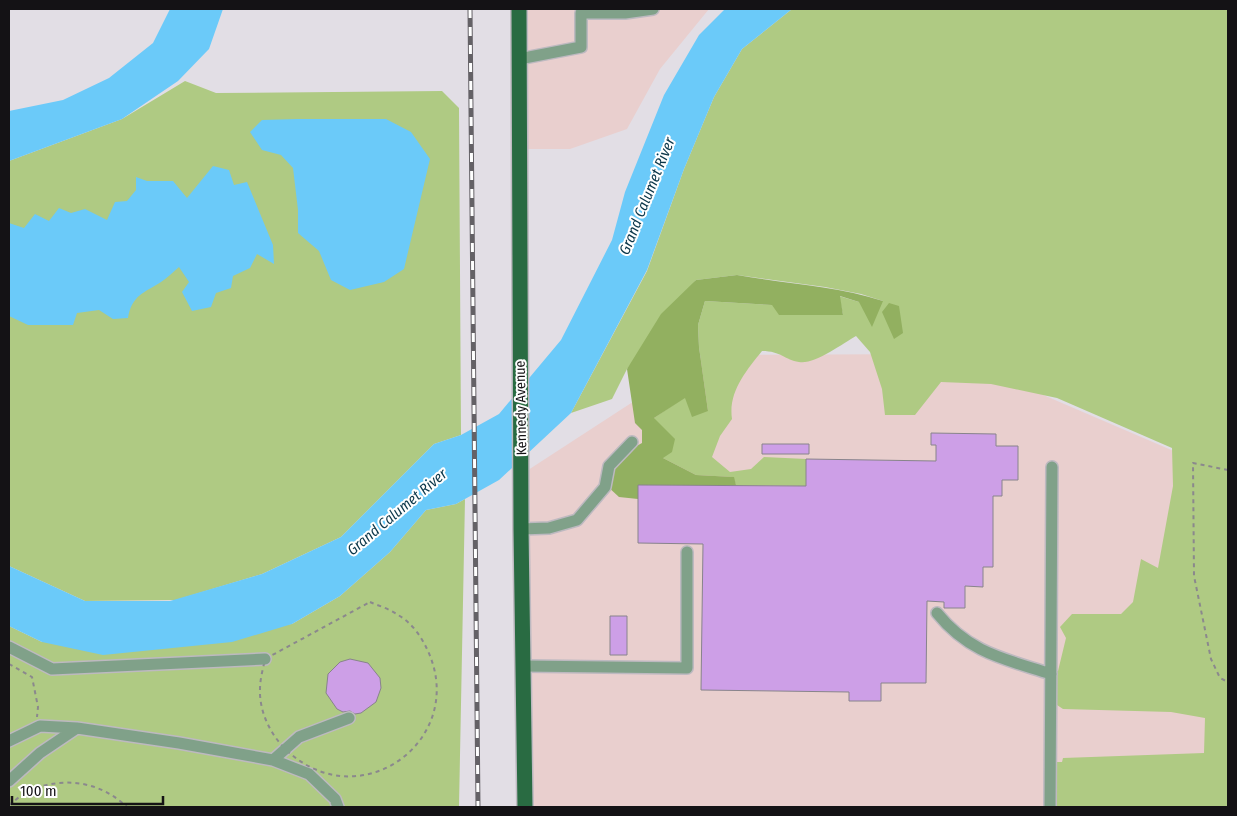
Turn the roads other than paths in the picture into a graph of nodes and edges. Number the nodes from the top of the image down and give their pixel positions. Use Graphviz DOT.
graph roads {
  1 [pos="519,9"];
  2 [pos="653,9"];
  3 [pos="581,11"];
  4 [pos="519,59"];
  5 [pos="632,442"];
  6 [pos="1052,467"];
  7 [pos="521,529"];
  8 [pos="687,552"];
  9 [pos="937,613"];
  10 [pos="9,647"];
  11 [pos="265,659"];
  12 [pos="524,666"];
  13 [pos="1051,674"];
  14 [pos="349,718"];
  15 [pos="77,728"];
  16 [pos="9,741"];
  17 [pos="273,760"];
  18 [pos="9,780"];
  19 [pos="338,807"];
  20 [pos="525,807"];
  21 [pos="1050,807"];
  1 -- 4 [label="main road, Kennedy Avenue"];
  2 -- 3 [label="lane"];
  3 -- 4 [label="lane"];
  4 -- 7 [label="main road, Kennedy Avenue"];
  5 -- 7 [label="lane"];
  6 -- 13 [label="lane"];
  7 -- 12 [label="main road, Kennedy Avenue"];
  8 -- 12 [label="lane"];
  9 -- 13 [label="lane"];
  10 -- 11 [label="lane"];
  12 -- 20 [label="main road, Kennedy Avenue"];
  13 -- 21 [label="lane"];
  14 -- 17 [label="lane"];
  15 -- 16 [label="lane"];
  15 -- 17 [label="lane"];
  15 -- 18 [label="lane"];
  17 -- 19 [label="lane"];
}
